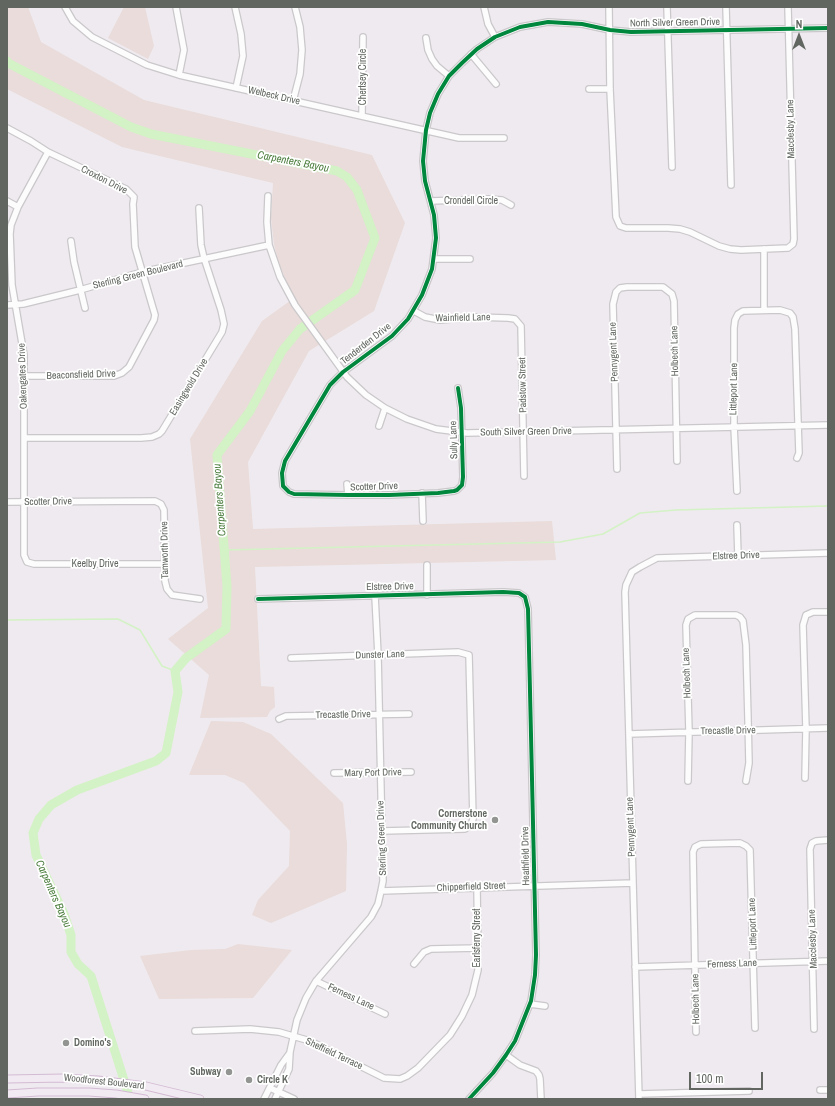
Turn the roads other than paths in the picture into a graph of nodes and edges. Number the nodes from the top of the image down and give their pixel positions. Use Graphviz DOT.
graph roads {
  1 [pos="65,7"];
  2 [pos="176,7"];
  3 [pos="235,7"];
  4 [pos="295,7"];
  5 [pos="484,7"];
  6 [pos="609,7"];
  7 [pos="668,7"];
  8 [pos="726,7"];
  9 [pos="788,7"];
  10 [pos="523,26"];
  11 [pos="788,28"];
  12 [pos="828,28"];
  13 [pos="610,30"];
  14 [pos="726,30"];
  15 [pos="668,32"];
  16 [pos="363,37"];
  17 [pos="495,37"];
  18 [pos="426,38"];
  19 [pos="471,54"];
  20 [pos="179,75"];
  21 [pos="449,76"];
  22 [pos="496,84"];
  23 [pos="236,88"];
  24 [pos="589,89"];
  25 [pos="610,89"];
  26 [pos="293,101"];
  27 [pos="362,116"];
  28 [pos="7,128"];
  29 [pos="426,130"];
  30 [pos="504,138"];
  31 [pos="48,152"];
  32 [pos="672,167"];
  33 [pos="731,185"];
  34 [pos="268,196"];
  35 [pos="7,201"];
  36 [pos="430,201"];
  37 [pos="511,205"];
  38 [pos="18,207"];
  39 [pos="199,208"];
  40 [pos="71,241"];
  41 [pos="269,245"];
  42 [pos="764,249"];
  43 [pos="204,258"];
  44 [pos="434,259"];
  45 [pos="470,259"];
  46 [pos="142,272"];
  47 [pos="80,290"];
  48 [pos="669,291"];
  49 [pos="16,305"];
  50 [pos="7,306"];
  51 [pos="85,308"];
  52 [pos="764,310"];
  53 [pos="414,311"];
  54 [pos="515,319"];
  55 [pos="343,372"];
  56 [pos="24,376"];
  57 [pos="458,388"];
  58 [pos="385,408"];
  59 [pos="828,425"];
  60 [pos="379,426"];
  61 [pos="734,426"];
  62 [pos="798,426"];
  63 [pos="677,428"];
  64 [pos="616,430"];
  65 [pos="461,432"];
  66 [pos="524,432"];
  67 [pos="24,438"];
  68 [pos="797,458"];
  69 [pos="677,461"];
  70 [pos="617,469"];
  71 [pos="524,476"];
  72 [pos="347,484"];
  73 [pos="458,489"];
  74 [pos="737,491"];
  75 [pos="290,493"];
  76 [pos="422,494"];
  77 [pos="348,495"];
  78 [pos="7,502"];
  79 [pos="25,502"];
  80 [pos="161,504"];
  81 [pos="423,521"];
  82 [pos="738,525"];
  83 [pos="828,553"];
  84 [pos="738,556"];
  85 [pos="27,562"];
  86 [pos="164,564"];
  87 [pos="645,564"];
  88 [pos="427,565"];
  89 [pos="427,594"];
  90 [pos="523,595"];
  91 [pos="375,596"];
  92 [pos="200,599"];
  93 [pos="258,599"];
  94 [pos="828,612"];
  95 [pos="378,655"];
  96 [pos="291,658"];
  97 [pos="379,714"];
  98 [pos="409,714"];
  99 [pos="279,720"];
  100 [pos="828,728"];
  101 [pos="806,729"];
  102 [pos="748,731"];
  103 [pos="689,732"];
  104 [pos="629,734"];
  105 [pos="380,772"];
  106 [pos="411,772"];
  107 [pos="334,773"];
  108 [pos="805,778"];
  109 [pos="746,781"];
  110 [pos="688,782"];
  111 [pos="382,831"];
  112 [pos="828,840"];
  113 [pos="746,846"];
  114 [pos="633,883"];
  115 [pos="534,885"];
  116 [pos="477,887"];
  117 [pos="382,891"];
  118 [pos="478,948"];
  119 [pos="813,962"];
  120 [pos="828,962"];
  121 [pos="754,963"];
  122 [pos="414,964"];
  123 [pos="696,965"];
  124 [pos="636,967"];
  125 [pos="316,981"];
  126 [pos="530,1004"];
  127 [pos="545,1006"];
  128 [pos="385,1014"];
  129 [pos="755,1028"];
  130 [pos="814,1029"];
  131 [pos="195,1031"];
  132 [pos="696,1032"];
  133 [pos="294,1037"];
  134 [pos="290,1052"];
  135 [pos="506,1055"];
  136 [pos="7,1079"];
  137 [pos="400,1079"];
  138 [pos="270,1088"];
  139 [pos="820,1090"];
  140 [pos="828,1090"];
  141 [pos="279,1091"];
  142 [pos="749,1091"];
  143 [pos="7,1094"];
  144 [pos="171,1096"];
  145 [pos="639,1096"];
  146 [pos="145,1099"];
  147 [pos="200,1099"];
  148 [pos="264,1099"];
  149 [pos="275,1099"];
  150 [pos="294,1099"];
  151 [pos="469,1099"];
  152 [pos="541,1099"];
  1 -- 20 [label="street, Welbeck Drive"];
  2 -- 20 [label="street"];
  3 -- 23 [label="street"];
  4 -- 26 [label="street"];
  5 -- 17 [label="street"];
  6 -- 13 [label="street"];
  7 -- 15 [label="street"];
  8 -- 14 [label="street"];
  9 -- 11 [label="street, Macclesby Lane"];
  10 -- 13 [label="street, North Silver Green Drive"];
  10 -- 17 [label="street, Tenderden Drive"];
  11 -- 12 [label="street, North Silver Green Drive"];
  11 -- 14 [label="street, North Silver Green Drive"];
  11 -- 42 [label="street, Macclesby Lane"];
  13 -- 15 [label="street, North Silver Green Drive"];
  13 -- 25 [label="street"];
  14 -- 15 [label="street, North Silver Green Drive"];
  14 -- 33 [label="street"];
  15 -- 32 [label="street"];
  16 -- 27 [label="street, Chertsey Circle"];
  17 -- 19 [label="street, Tenderden Drive"];
  18 -- 21 [label="street"];
  19 -- 21 [label="street, Tenderden Drive"];
  19 -- 22 [label="street"];
  20 -- 23 [label="street, Welbeck Drive"];
  21 -- 29 [label="street, Tenderden Drive"];
  23 -- 26 [label="street, Welbeck Drive"];
  24 -- 25 [label="street"];
  25 -- 42 [label="street"];
  26 -- 27 [label="street, Welbeck Drive"];
  27 -- 29 [label="street, Welbeck Drive"];
  28 -- 31 [label="street, Croxton Drive"];
  29 -- 30 [label="street, Welbeck Drive"];
  29 -- 36 [label="street, Tenderden Drive"];
  31 -- 38 [label="street, Oakengates Drive"];
  31 -- 46 [label="street, Croxton Drive"];
  34 -- 41 [label="street, South Silver Green Drive"];
  35 -- 38 [label="street"];
  36 -- 37 [label="street, Crondell Circle"];
  36 -- 44 [label="street, Tenderden Drive"];
  38 -- 49 [label="street, Oakengates Drive"];
  39 -- 43 [label="street, Easingwold Drive"];
  40 -- 47 [label="street"];
  41 -- 43 [label="street, Sterling Green Boulevard"];
  41 -- 55 [label="street, South Silver Green Drive"];
  42 -- 52 [label="street"];
  43 -- 46 [label="street, Sterling Green Boulevard"];
  43 -- 67 [label="street, Easingwold Drive"];
  44 -- 45 [label="street"];
  44 -- 53 [label="street, Tenderden Drive"];
  46 -- 47 [label="street, Sterling Green Boulevard"];
  46 -- 56 [label="street, Beaconsfield Drive"];
  47 -- 49 [label="street, Sterling Green Boulevard"];
  47 -- 51 [label="street"];
  48 -- 63 [label="street, Holbech Lane"];
  48 -- 64 [label="street, Pennygent Lane"];
  49 -- 50 [label="street, Sterling Green Boulevard"];
  49 -- 56 [label="street, Oakengates Drive"];
  52 -- 61 [label="street, Littleport Lane"];
  52 -- 62 [label="street"];
  53 -- 54 [label="street, Wainfield Lane"];
  53 -- 55 [label="street, Tenderden Drive"];
  54 -- 66 [label="street, Padstow Street"];
  55 -- 58 [label="street, South Silver Green Drive"];
  55 -- 75 [label="street, Tenderden Drive"];
  56 -- 67 [label="street, Oakengates Drive"];
  57 -- 65 [label="street, Sully Lane"];
  58 -- 60 [label="street"];
  58 -- 65 [label="street, South Silver Green Drive"];
  59 -- 62 [label="street, South Silver Green Drive"];
  61 -- 62 [label="street, South Silver Green Drive"];
  61 -- 63 [label="street, South Silver Green Drive"];
  61 -- 74 [label="street, Littleport Lane"];
  62 -- 68 [label="street"];
  63 -- 64 [label="street, South Silver Green Drive"];
  63 -- 69 [label="street, Holbech Lane"];
  64 -- 66 [label="street, South Silver Green Drive"];
  64 -- 70 [label="street, Pennygent Lane"];
  65 -- 66 [label="street, South Silver Green Drive"];
  65 -- 73 [label="street, Sully Lane"];
  66 -- 71 [label="street, Padstow Street"];
  67 -- 79 [label="street, Oakengates Drive"];
  72 -- 77 [label="street"];
  73 -- 76 [label="street, Scotter Drive"];
  75 -- 77 [label="street, Scotter Drive"];
  76 -- 77 [label="street, Scotter Drive"];
  76 -- 81 [label="street"];
  78 -- 79 [label="street, Scotter Drive"];
  79 -- 80 [label="street, Scotter Drive"];
  79 -- 85 [label="street, Oakengates Drive"];
  80 -- 86 [label="street, Tamworth Drive"];
  82 -- 84 [label="street"];
  83 -- 84 [label="street, Elstree Drive"];
  84 -- 87 [label="street, Elstree Drive"];
  85 -- 86 [label="street, Keelby Drive"];
  86 -- 92 [label="street, Tamworth Drive"];
  87 -- 104 [label="street, Pennygent Lane"];
  88 -- 89 [label="street"];
  89 -- 90 [label="street, Elstree Drive"];
  89 -- 91 [label="street, Elstree Drive"];
  90 -- 115 [label="street, Heathfield Drive"];
  91 -- 93 [label="street, Elstree Drive"];
  91 -- 95 [label="street, Sterling Green Drive"];
  94 -- 101 [label="street"];
  95 -- 96 [label="street, Dunster Lane"];
  95 -- 97 [label="street, Sterling Green Drive"];
  95 -- 111 [label="street, Dunster Lane"];
  97 -- 98 [label="street, Trecastle Drive"];
  97 -- 99 [label="street, Trecastle Drive"];
  97 -- 105 [label="street, Sterling Green Drive"];
  100 -- 101 [label="street, Trecastle Drive"];
  101 -- 102 [label="street, Trecastle Drive"];
  101 -- 108 [label="street"];
  102 -- 103 [label="street, Trecastle Drive"];
  102 -- 103 [label="street, Holbech Lane"];
  102 -- 109 [label="street"];
  103 -- 104 [label="street, Trecastle Drive"];
  103 -- 110 [label="street, Holbech Lane"];
  104 -- 114 [label="street, Pennygent Lane"];
  105 -- 106 [label="street, Mary Port Drive"];
  105 -- 107 [label="street, Mary Port Drive"];
  105 -- 111 [label="street, Sterling Green Drive"];
  111 -- 117 [label="street, Sterling Green Drive"];
  112 -- 119 [label="street, Macclesby Lane"];
  113 -- 121 [label="street, Littleport Lane"];
  113 -- 123 [label="street, Holbech Lane"];
  114 -- 115 [label="street, Chipperfield Street"];
  114 -- 124 [label="street, Pennygent Lane"];
  115 -- 116 [label="street, Chipperfield Street"];
  115 -- 126 [label="street, Heathfield Drive"];
  116 -- 117 [label="street, Chipperfield Street"];
  116 -- 118 [label="street, Earlsferry Street"];
  117 -- 125 [label="street, Sterling Green Drive"];
  118 -- 122 [label="street"];
  118 -- 137 [label="street, Earlsferry Street"];
  119 -- 120 [label="street, Ferness Lane"];
  119 -- 121 [label="street, Ferness Lane"];
  119 -- 130 [label="street, Macclesby Lane"];
  121 -- 123 [label="street, Ferness Lane"];
  121 -- 129 [label="street, Littleport Lane"];
  123 -- 124 [label="street, Ferness Lane"];
  123 -- 132 [label="street, Holbech Lane"];
  124 -- 145 [label="street, Pennygent Lane"];
  125 -- 128 [label="street, Ferness Lane"];
  125 -- 133 [label="street, Sterling Green Drive"];
  126 -- 127 [label="street"];
  126 -- 135 [label="street, Heathfield Drive"];
  131 -- 133 [label="street, Sheffield Terrace"];
  133 -- 134 [label="street, Sterling Green Drive"];
  133 -- 137 [label="street, Sheffield Terrace"];
  134 -- 138 [label="street, Sterling Green Drive"];
  134 -- 141 [label="street, Sterling Green Drive"];
  135 -- 151 [label="street, Heathfield Drive"];
  135 -- 152 [label="street"];
  136 -- 144 [label="main road, Woodforest Boulevard"];
  138 -- 141 [label="street"];
  138 -- 148 [label="street, Sterling Green Drive"];
  139 -- 140 [label="street"];
  141 -- 149 [label="street, Sterling Green Drive"];
  141 -- 150 [label="street"];
  142 -- 145 [label="street"];
  143 -- 146 [label="main road, Woodforest Boulevard"];
  144 -- 147 [label="main road, Woodforest Boulevard"];
}
